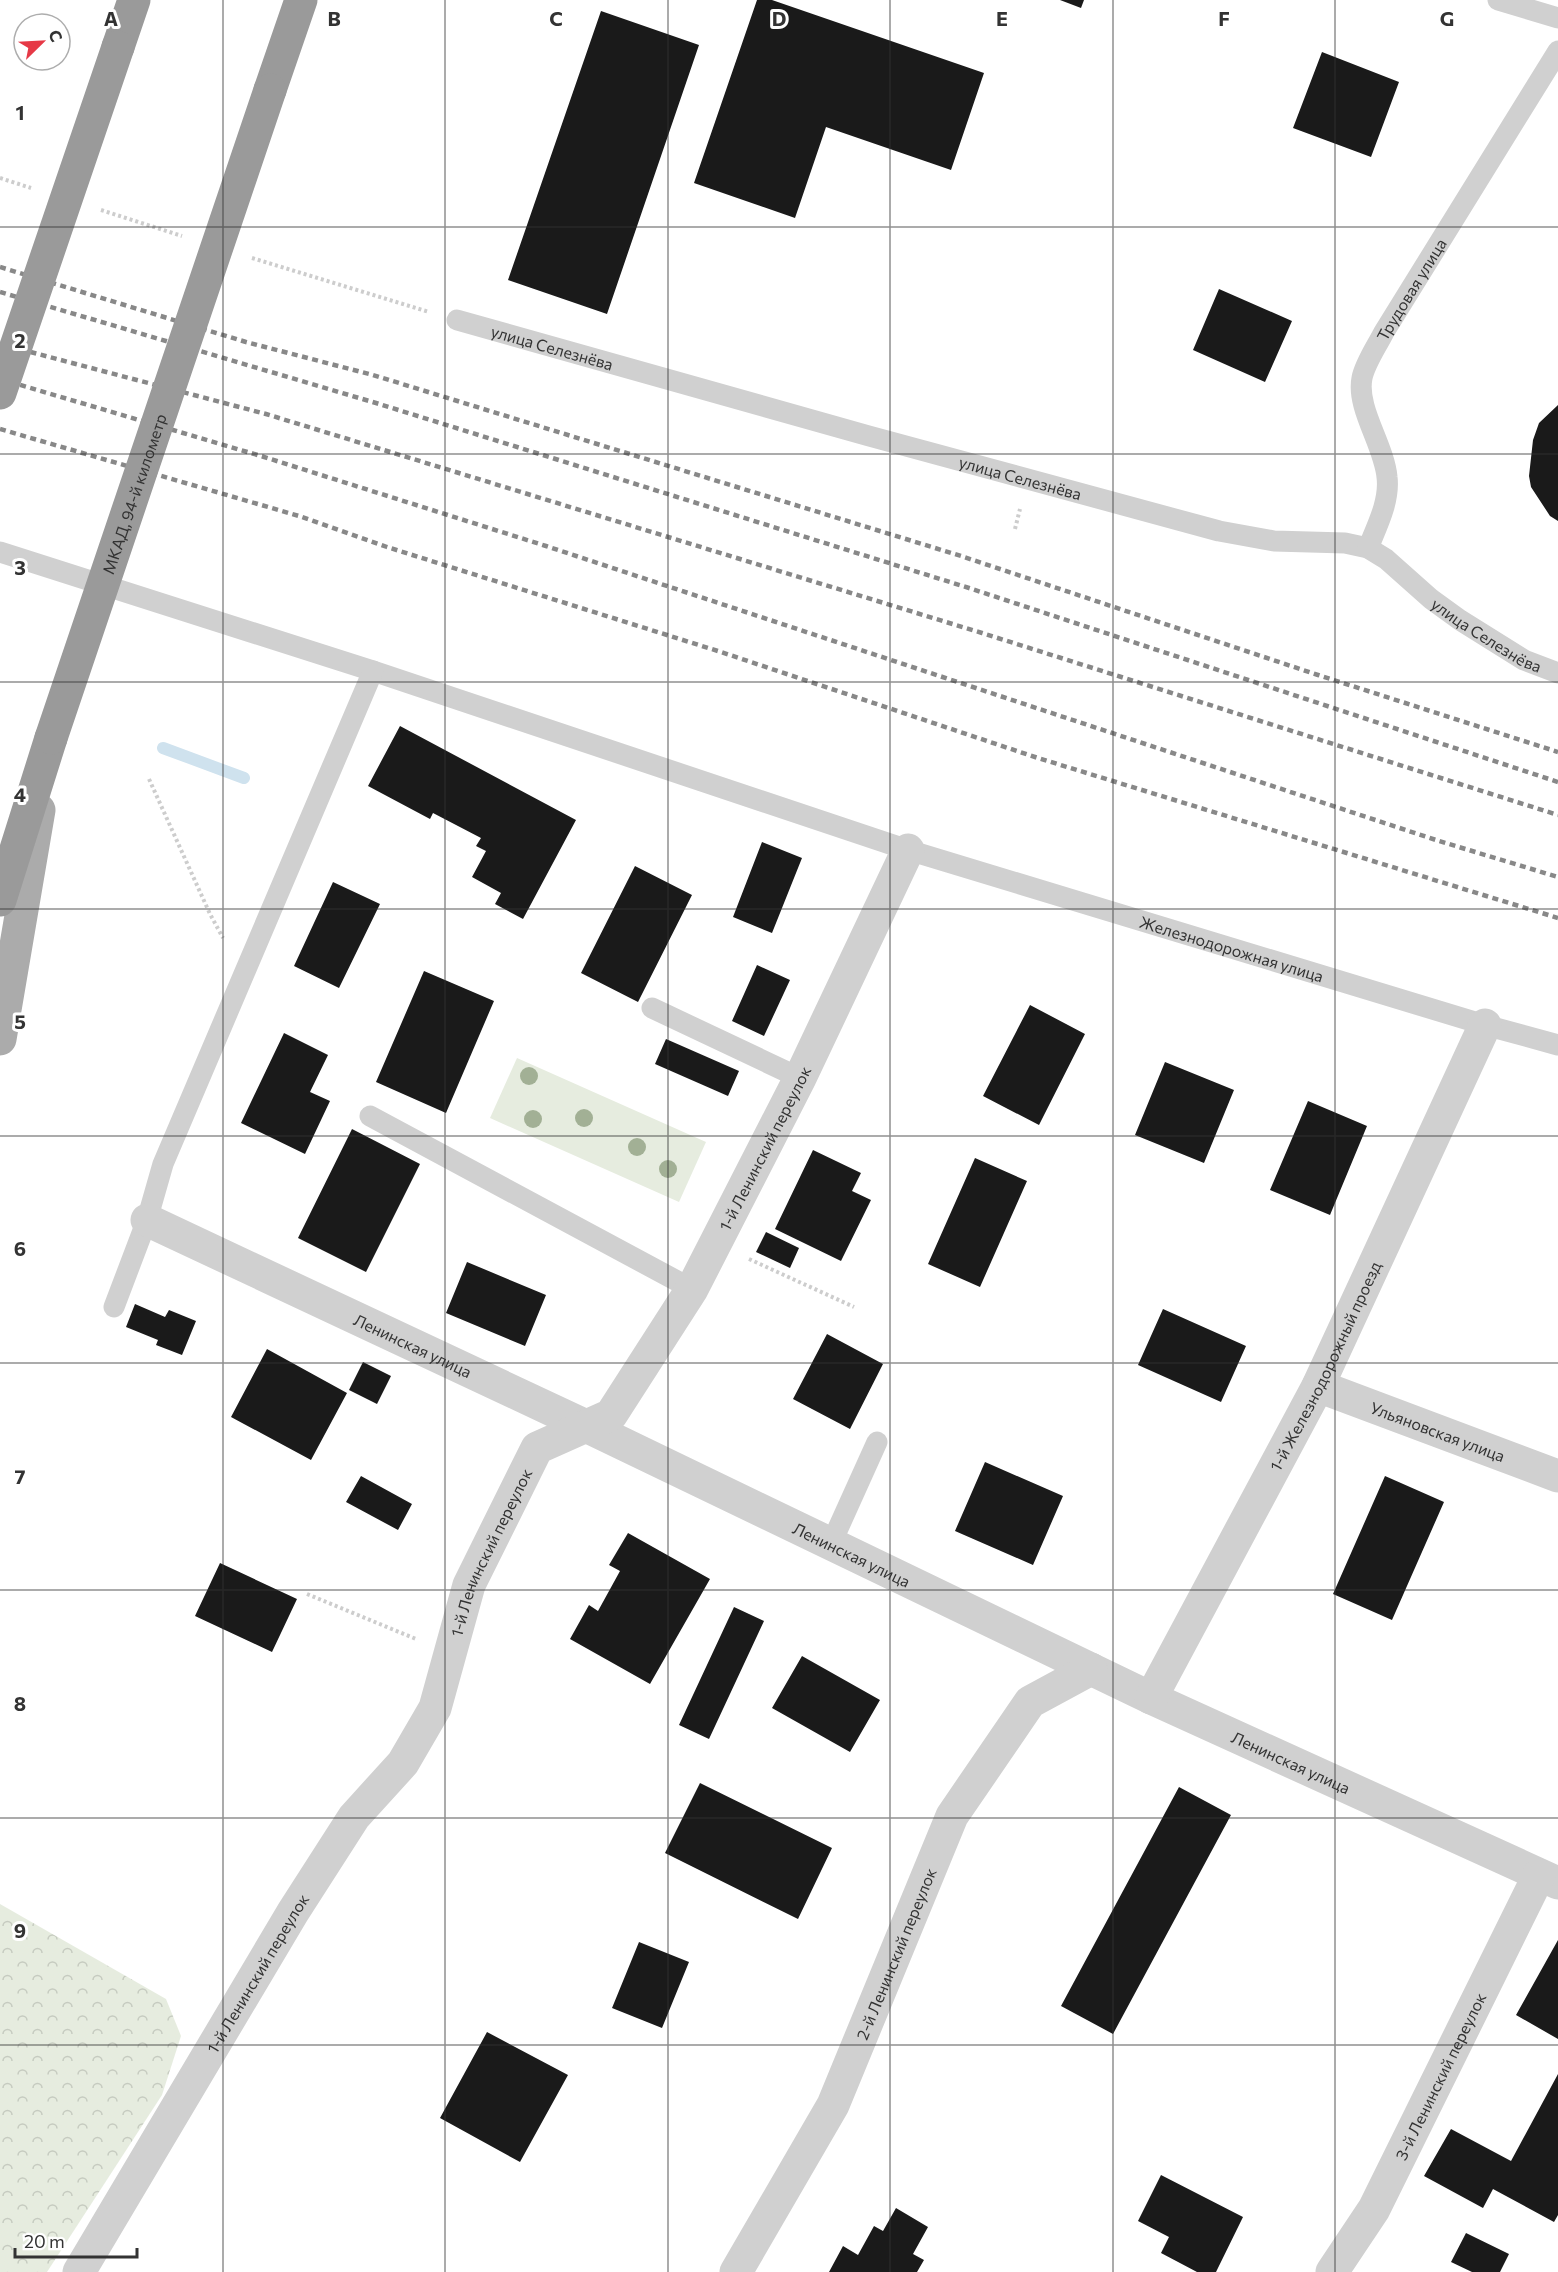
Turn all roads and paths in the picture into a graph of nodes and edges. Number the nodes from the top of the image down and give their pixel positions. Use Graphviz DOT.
graph roads {
  1 [pos="134,0"];
  2 [pos="301,0"];
  3 [pos="1498,0"];
  4 [pos="1558,18"];
  5 [pos="1558,51"];
  6 [pos="457,320"];
  7 [pos="0,393"];
  8 [pos="1368,548"];
  9 [pos="0,552"];
  10 [pos="374,671"];
  11 [pos="1558,673"];
  12 [pos="51,738"];
  13 [pos="149,778"];
  14 [pos="908,850"];
  15 [pos="0,900"];
  16 [pos="210,914"];
  17 [pos="652,1008"];
  18 [pos="1485,1025"];
  19 [pos="0,1039"];
  20 [pos="1558,1045"];
  21 [pos="800,1078"];
  22 [pos="370,1116"];
  23 [pos="147,1220"];
  24 [pos="716,1243"];
  25 [pos="692,1289"];
  26 [pos="114,1307"];
  27 [pos="854,1307"];
  28 [pos="1318,1386"];
  29 [pos="586,1426"];
  30 [pos="877,1442"];
  31 [pos="1558,1476"];
  32 [pos="831,1544"];
  33 [pos="307,1594"];
  34 [pos="450,1653"];
  35 [pos="1091,1669"];
  36 [pos="1151,1698"];
  37 [pos="1549,1879"];
  38 [pos="79,2272"];
  39 [pos="736,2272"];
  40 [pos="1332,2272"];
  1 -- 7 [label="highway, bridge"];
  2 -- 12 [label="highway, МКАД, 94-й километр, bridge"];
  3 -- 4 [label="lane"];
  5 -- 8 [label="lane, Трудовая улица"];
  6 -- 8 [label="lane, улица Селезнёва"];
  8 -- 11 [label="lane, улица Селезнёва"];
  9 -- 10 [label="lane, Железнодорожная улица"];
  10 -- 14 [label="lane, Железнодорожная улица"];
  10 -- 23 [label="lane"];
  12 -- 15 [label="highway, МКАД, 94-й километр"];
  12 -- 19 [label="main road"];
  13 -- 16 [label="path"];
  14 -- 18 [label="lane, Железнодорожная улица"];
  14 -- 21 [label="street, 1-й Ленинский переулок"];
  17 -- 21 [label="lane"];
  18 -- 20 [label="lane, Железнодорожная улица"];
  18 -- 28 [label="street, 1-й Железнодорожный проезд"];
  21 -- 24 [label="street, 1-й Ленинский переулок"];
  22 -- 25 [label="lane"];
  23 -- 26 [label="lane"];
  23 -- 29 [label="street, Ленинская улица"];
  24 -- 25 [label="street, 1-й Ленинский переулок"];
  24 -- 27 [label="path"];
  25 -- 29 [label="street, 1-й Ленинский переулок"];
  28 -- 31 [label="street, Ульяновская улица"];
  28 -- 36 [label="street, 1-й Железнодорожный проезд"];
  29 -- 32 [label="street, Ленинская улица"];
  29 -- 34 [label="street, 1-й Ленинский переулок"];
  30 -- 32 [label="lane"];
  32 -- 35 [label="street, Ленинская улица"];
  33 -- 34 [label="path"];
  34 -- 38 [label="street, 1-й Ленинский переулок"];
  35 -- 36 [label="street, Ленинская улица"];
  35 -- 39 [label="street, 2-й Ленинский переулок"];
  36 -- 37 [label="street, Ленинская улица"];
  37 -- 40 [label="street, 3-й Ленинский переулок"];
}
